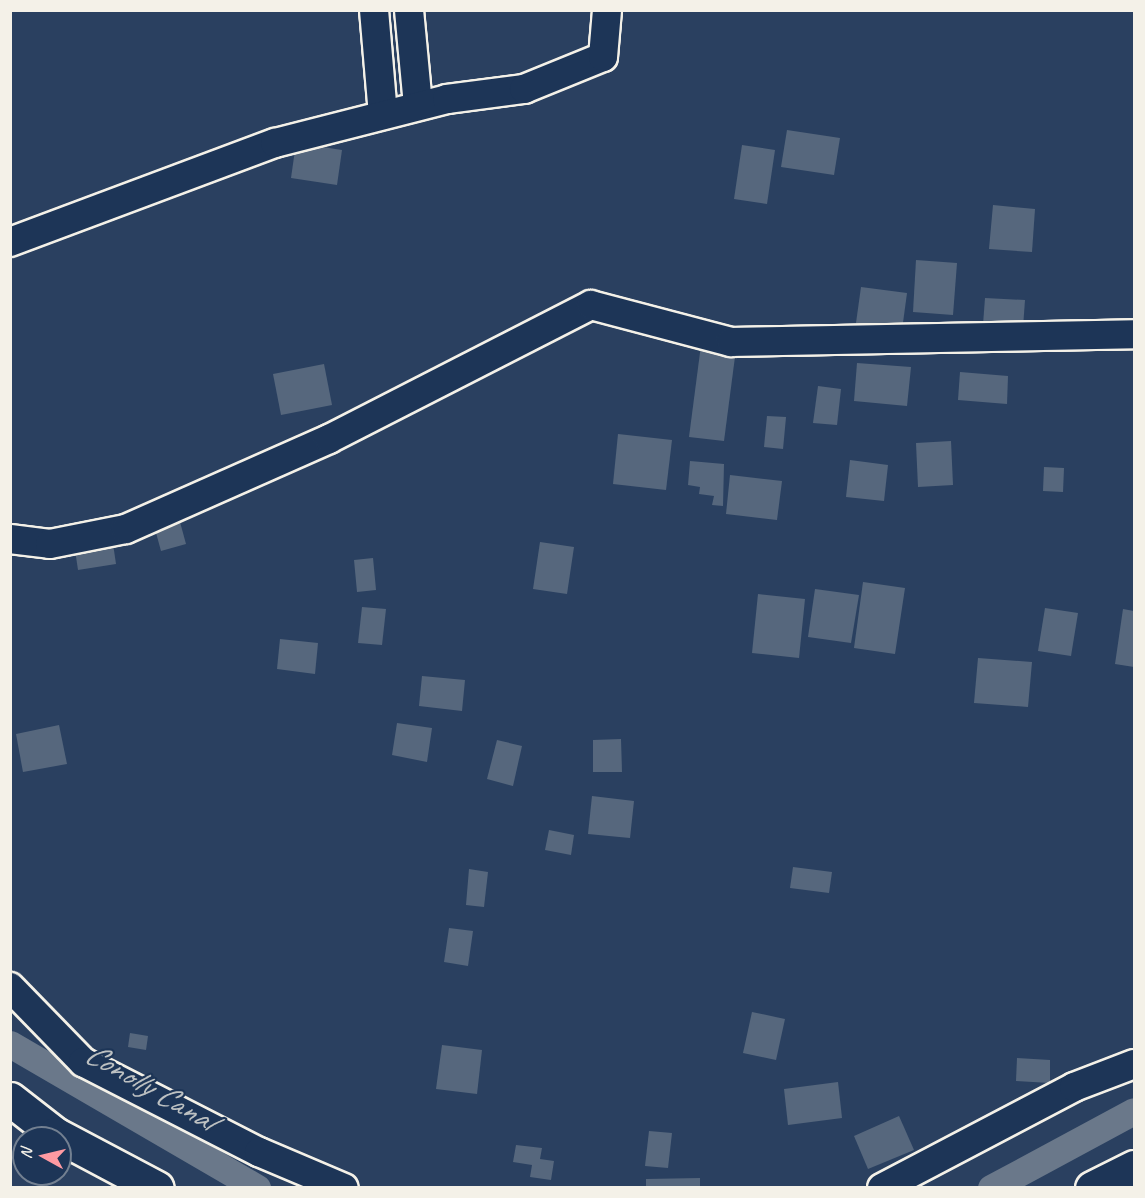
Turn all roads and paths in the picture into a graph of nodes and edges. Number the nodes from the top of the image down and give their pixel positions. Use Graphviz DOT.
graph roads {
  1 [pos="374,10"];
  2 [pos="409,10"];
  3 [pos="607,10"];
  4 [pos="418,106"];
  5 [pos="383,115"];
  6 [pos="10,242"];
  7 [pos="1134,334"];
  8 [pos="10,539"];
  9 [pos="10,987"];
  10 [pos="1134,1064"];
  11 [pos="10,1099"];
  12 [pos="1134,1167"];
  13 [pos="157,1188"];
  14 [pos="344,1188"];
  15 [pos="882,1188"];
  16 [pos="1092,1188"];
  1 -- 5 [label="street"];
  2 -- 4 [label="street"];
  3 -- 4 [label="street"];
  4 -- 5 [label="street"];
  5 -- 6 [label="street"];
  7 -- 8 [label="street"];
  9 -- 14 [label="street"];
  10 -- 15 [label="street"];
  11 -- 13 [label="main road"];
  12 -- 16 [label="main road"];
}
